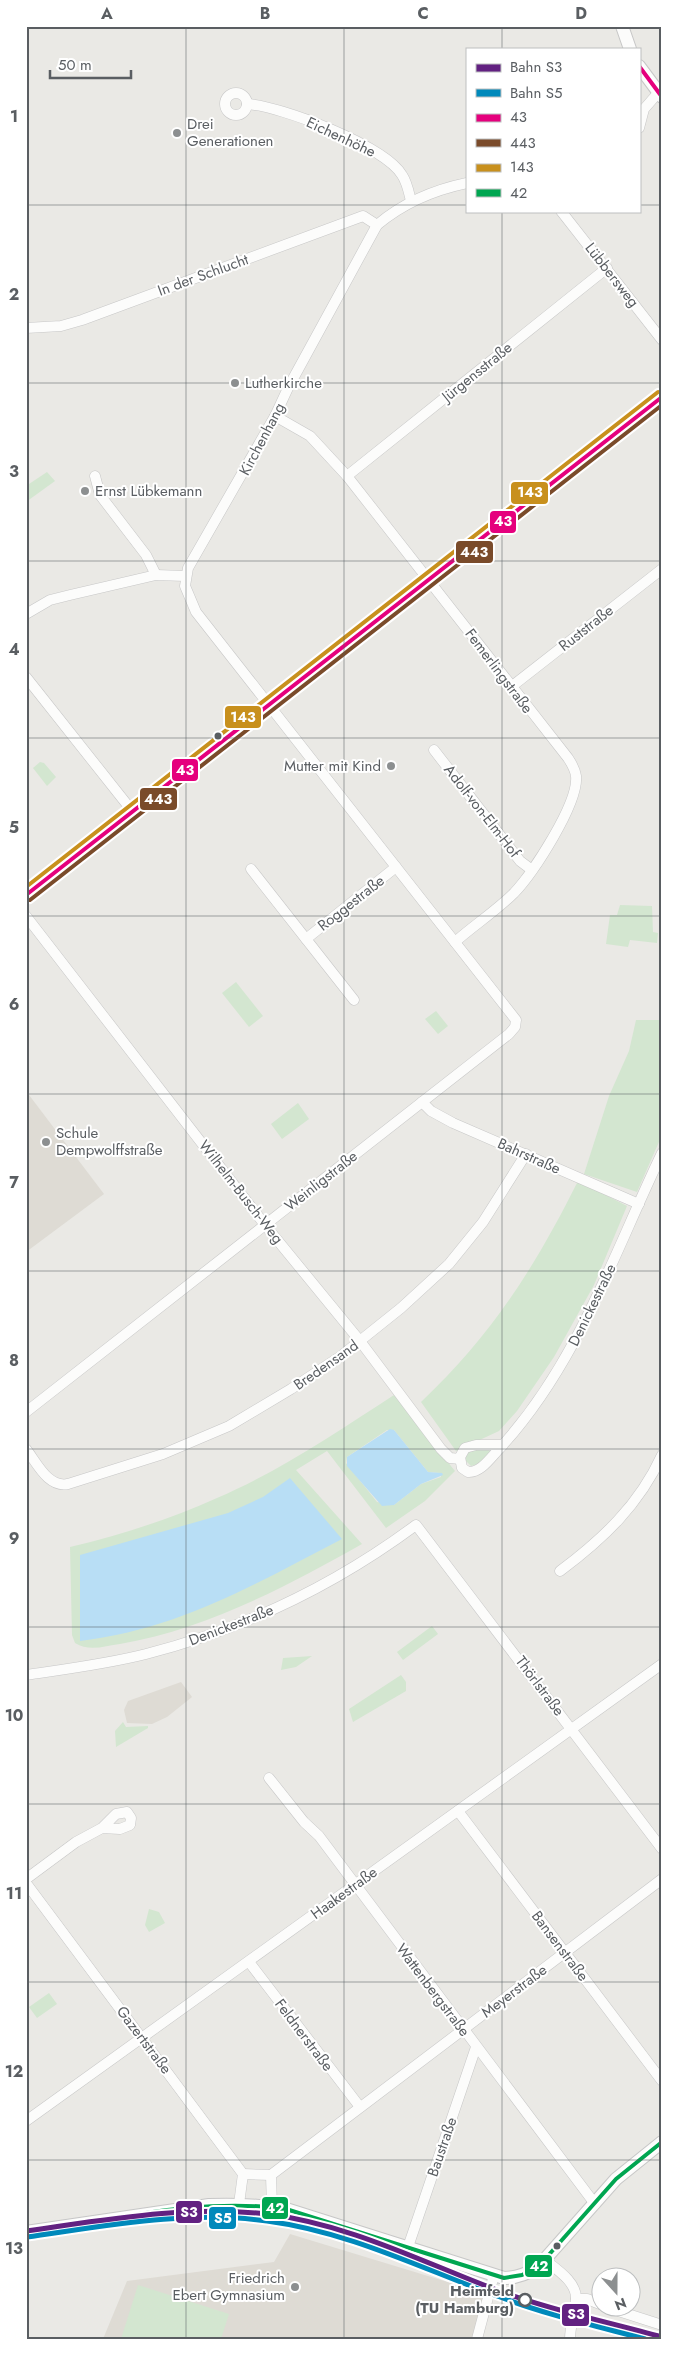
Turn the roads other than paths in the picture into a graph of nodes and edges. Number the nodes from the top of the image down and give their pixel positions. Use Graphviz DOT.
graph roads {
  1 [pos="622,26"];
  2 [pos="630,48"];
  3 [pos="640,67"];
  4 [pos="660,95"];
  5 [pos="247,104"];
  6 [pos="640,124"];
  7 [pos="466,183"];
  8 [pos="411,201"];
  9 [pos="562,212"];
  10 [pos="377,225"];
  11 [pos="607,268"];
  12 [pos="26,328"];
  13 [pos="662,340"];
  14 [pos="662,397"];
  15 [pos="275,416"];
  16 [pos="94,476"];
  17 [pos="347,476"];
  18 [pos="662,569"];
  19 [pos="156,575"];
  20 [pos="185,576"];
  21 [pos="430,579"];
  22 [pos="26,614"];
  23 [pos="26,677"];
  24 [pos="515,684"];
  25 [pos="268,705"];
  26 [pos="434,750"];
  27 [pos="133,812"];
  28 [pos="396,867"];
  29 [pos="251,869"];
  30 [pos="532,870"];
  31 [pos="26,895"];
  32 [pos="26,916"];
  33 [pos="306,939"];
  34 [pos="455,942"];
  35 [pos="354,1000"];
  36 [pos="422,1102"];
  37 [pos="662,1153"];
  38 [pos="526,1154"];
  39 [pos="639,1204"];
  40 [pos="265,1225"];
  41 [pos="360,1341"];
  42 [pos="26,1412"];
  43 [pos="503,1444"];
  44 [pos="26,1449"];
  45 [pos="662,1455"];
  46 [pos="460,1460"];
  47 [pos="416,1525"];
  48 [pos="560,1571"];
  49 [pos="662,1664"];
  50 [pos="26,1675"];
  51 [pos="571,1728"];
  52 [pos="269,1778"];
  53 [pos="458,1811"];
  54 [pos="102,1828"];
  55 [pos="662,1849"];
  56 [pos="662,1879"];
  57 [pos="26,1881"];
  58 [pos="356,1885"];
  59 [pos="564,1952"];
  60 [pos="249,1962"];
  61 [pos="463,2030"];
  62 [pos="144,2038"];
  63 [pos="476,2047"];
  64 [pos="662,2081"];
  65 [pos="360,2107"];
  66 [pos="26,2121"];
  67 [pos="662,2142"];
  68 [pos="243,2174"];
  69 [pos="271,2175"];
  70 [pos="239,2204"];
  71 [pos="595,2204"];
  72 [pos="272,2207"];
  73 [pos="26,2232"];
  74 [pos="408,2248"];
  75 [pos="545,2260"];
  76 [pos="494,2275"];
  77 [pos="576,2298"];
  78 [pos="590,2300"];
  79 [pos="640,2318"];
  80 [pos="662,2325"];
  81 [pos="476,2339"];
  82 [pos="570,2339"];
  1 -- 2 [label="street"];
  3 -- 4 [label="street"];
  4 -- 6 [label="street"];
  5 -- 8 [label="street, Eichenhöhe"];
  7 -- 8 [label="street, Kirchenhang"];
  8 -- 10 [label="street, Kirchenhang"];
  9 -- 11 [label="street, Lübbersweg"];
  10 -- 12 [label="street, In der Schlucht"];
  10 -- 15 [label="street, Kirchenhang"];
  11 -- 13 [label="street, Lübbersweg"];
  11 -- 17 [label="street, Jürgensstraße"];
  14 -- 21 [label="main road"];
  15 -- 17 [label="street, Femerlingstraße"];
  15 -- 20 [label="street, Kirchenhang"];
  16 -- 19 [label="street"];
  17 -- 21 [label="street, Femerlingstraße"];
  18 -- 24 [label="street, Ruststraße"];
  19 -- 20 [label="street"];
  19 -- 22 [label="street"];
  20 -- 25 [label="street"];
  21 -- 24 [label="street, Femerlingstraße"];
  21 -- 25 [label="main road"];
  23 -- 27 [label="street"];
  24 -- 30 [label="street, Femerlingstraße"];
  25 -- 27 [label="main road"];
  25 -- 28 [label="street"];
  26 -- 30 [label="street, Adolf-von-Elm-Hof"];
  27 -- 31 [label="main road"];
  28 -- 33 [label="street, Roggestraße"];
  28 -- 34 [label="street"];
  29 -- 33 [label="street, Roggestraße"];
  30 -- 34 [label="street, Femerlingstraße"];
  32 -- 40 [label="street, Wilhelm-Busch-Weg"];
  33 -- 35 [label="street, Roggestraße"];
  34 -- 36 [label="street, Weinligstraße"];
  36 -- 38 [label="street, Bahrstraße"];
  36 -- 40 [label="street, Weinligstraße"];
  37 -- 39 [label="street, Denickestraße"];
  38 -- 39 [label="street, Bahrstraße"];
  38 -- 41 [label="street, Bredensand"];
  39 -- 43 [label="street, Denickestraße"];
  40 -- 41 [label="street, Wilhelm-Busch-Weg"];
  40 -- 42 [label="street, Weinligstraße"];
  41 -- 44 [label="street, Bredensand"];
  41 -- 46 [label="street, Wilhelm-Busch-Weg"];
  43 -- 46 [label="street"];
  43 -- 46 [label="street, Denickestraße"];
  45 -- 48 [label="street"];
  47 -- 50 [label="street, Denickestraße"];
  47 -- 51 [label="street, Thörlstraße"];
  49 -- 51 [label="street, Haakestraße"];
  51 -- 53 [label="street, Haakestraße"];
  51 -- 55 [label="street, Thörlstraße"];
  52 -- 58 [label="street, Wattenbergstraße"];
  53 -- 58 [label="street, Haakestraße"];
  53 -- 59 [label="street, Bansenstraße"];
  54 -- 57 [label="street"];
  56 -- 59 [label="street, Meyerstraße"];
  57 -- 62 [label="street, Gazertstraße"];
  58 -- 60 [label="street, Haakestraße"];
  58 -- 61 [label="street, Wattenbergstraße"];
  59 -- 61 [label="street, Meyerstraße"];
  59 -- 64 [label="street, Bansenstraße"];
  60 -- 62 [label="street, Haakestraße"];
  60 -- 65 [label="street, Feldnerstraße"];
  61 -- 63 [label="street, Wattenbergstraße"];
  61 -- 65 [label="street, Meyerstraße"];
  62 -- 66 [label="street, Haakestraße"];
  62 -- 68 [label="street, Gazertstraße"];
  63 -- 71 [label="street, Wattenbergstraße"];
  63 -- 74 [label="street, Baustraße"];
  65 -- 69 [label="street, Meyerstraße"];
  67 -- 71 [label="street"];
  68 -- 69 [label="street"];
  68 -- 70 [label="street"];
  69 -- 72 [label="street"];
  70 -- 72 [label="street"];
  70 -- 73 [label="street"];
  71 -- 75 [label="street"];
  72 -- 74 [label="street"];
  74 -- 76 [label="street"];
  75 -- 76 [label="street"];
  75 -- 77 [label="street"];
  76 -- 81 [label="street"];
  77 -- 78 [label="street"];
  77 -- 82 [label="street"];
  79 -- 80 [label="street"];
}
